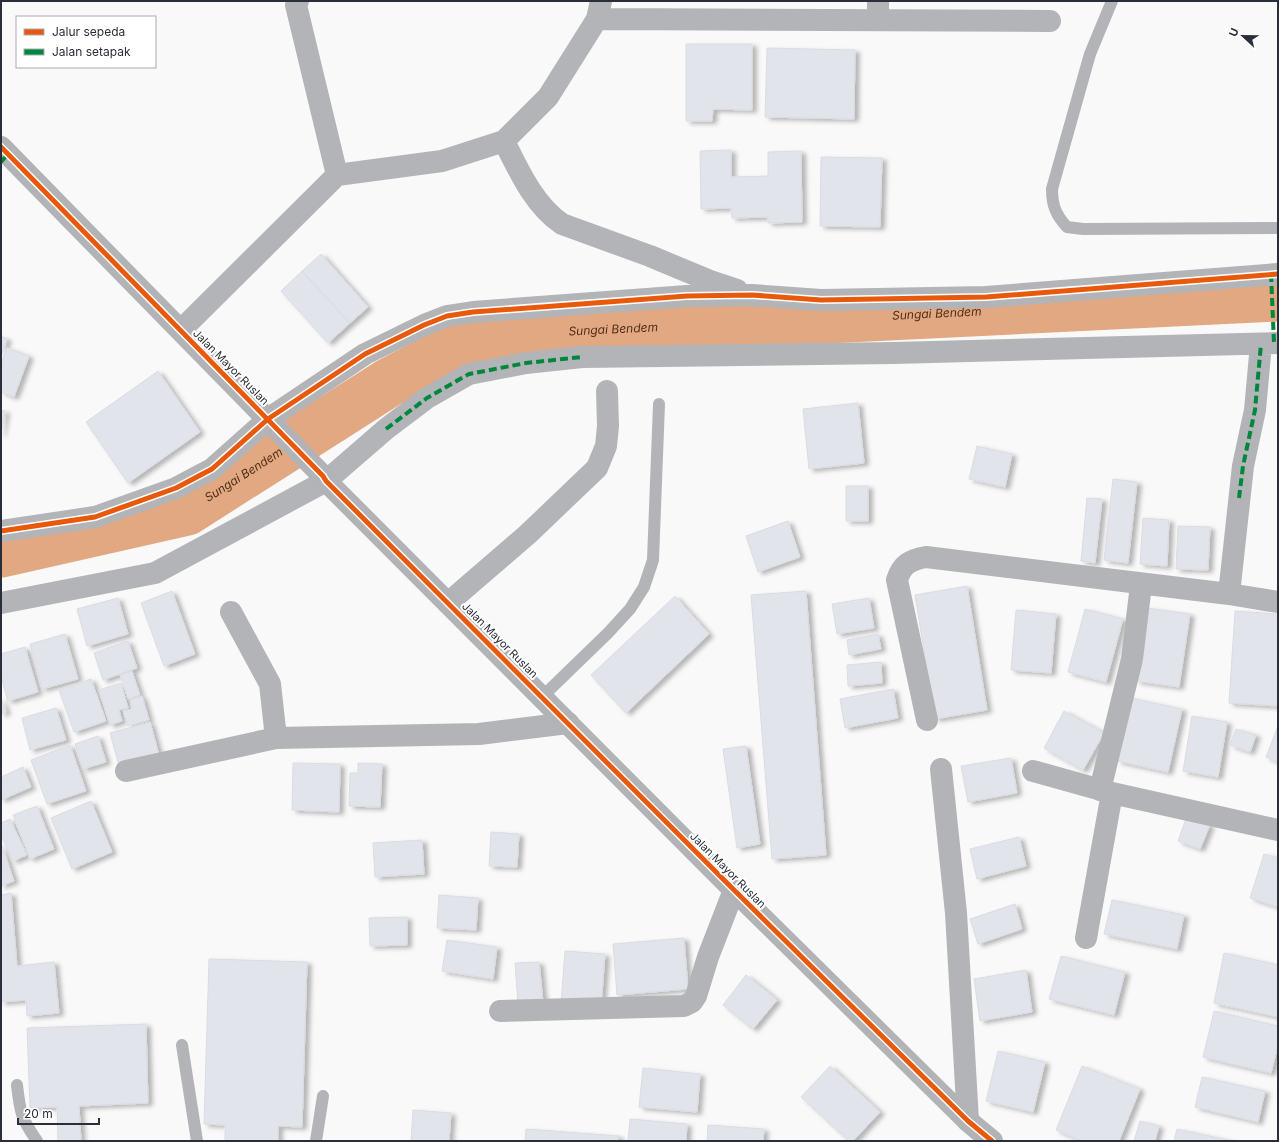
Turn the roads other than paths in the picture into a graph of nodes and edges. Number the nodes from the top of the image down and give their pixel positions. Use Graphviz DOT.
graph roads {
  1 [pos="1112,1"];
  2 [pos="295,2"];
  3 [pos="599,10"];
  4 [pos="878,10"];
  5 [pos="1050,21"];
  6 [pos="504,141"];
  7 [pos="3,154"];
  8 [pos="337,175"];
  9 [pos="1278,228"];
  10 [pos="1278,274"];
  11 [pos="752,295"];
  12 [pos="181,330"];
  13 [pos="1270,344"];
  14 [pos="607,391"];
  15 [pos="659,404"];
  16 [pos="272,423"];
  17 [pos="324,479"];
  18 [pos="1,532"];
  19 [pos="1141,585"];
  20 [pos="1229,594"];
  21 [pos="1278,602"];
  22 [pos="1,603"];
  23 [pos="448,603"];
  24 [pos="230,612"];
  25 [pos="542,697"];
  26 [pos="927,720"];
  27 [pos="568,723"];
  28 [pos="276,738"];
  29 [pos="941,769"];
  30 [pos="126,771"];
  31 [pos="1033,771"];
  32 [pos="1106,791"];
  33 [pos="1278,830"];
  34 [pos="734,890"];
  35 [pos="1086,938"];
  36 [pos="500,1011"];
  37 [pos="182,1045"];
  38 [pos="17,1085"];
  39 [pos="323,1096"];
  40 [pos="968,1121"];
  41 [pos="37,1141"];
  42 [pos="197,1141"];
  43 [pos="316,1141"];
  44 [pos="992,1141"];
  1 -- 9 [label="lane"];
  2 -- 8 [label="street"];
  3 -- 4 [label="street"];
  3 -- 6 [label="street"];
  4 -- 5 [label="street"];
  6 -- 8 [label="street"];
  6 -- 11 [label="street"];
  7 -- 12 [label="street, Jalan Mayor Ruslan"];
  8 -- 12 [label="street"];
  10 -- 11 [label="street"];
  11 -- 16 [label="street"];
  12 -- 16 [label="street, Jalan Mayor Ruslan"];
  13 -- 17 [label="street"];
  13 -- 20 [label="street"];
  14 -- 23 [label="street"];
  15 -- 25 [label="lane"];
  16 -- 17 [label="street, Jalan Mayor Ruslan"];
  16 -- 18 [label="street"];
  17 -- 22 [label="street"];
  17 -- 23 [label="street, Jalan Mayor Ruslan"];
  19 -- 20 [label="street"];
  19 -- 26 [label="street"];
  19 -- 32 [label="street"];
  20 -- 21 [label="street"];
  23 -- 25 [label="street, Jalan Mayor Ruslan"];
  24 -- 28 [label="street"];
  25 -- 27 [label="street, Jalan Mayor Ruslan"];
  27 -- 28 [label="street"];
  27 -- 34 [label="street, Jalan Mayor Ruslan"];
  28 -- 30 [label="street"];
  29 -- 40 [label="street"];
  31 -- 32 [label="street"];
  32 -- 33 [label="street"];
  32 -- 35 [label="street"];
  34 -- 36 [label="street"];
  34 -- 40 [label="street, Jalan Mayor Ruslan"];
  37 -- 42 [label="lane"];
  38 -- 41 [label="lane"];
  39 -- 43 [label="lane"];
  40 -- 44 [label="street, Jalan Mayor Ruslan"];
}
